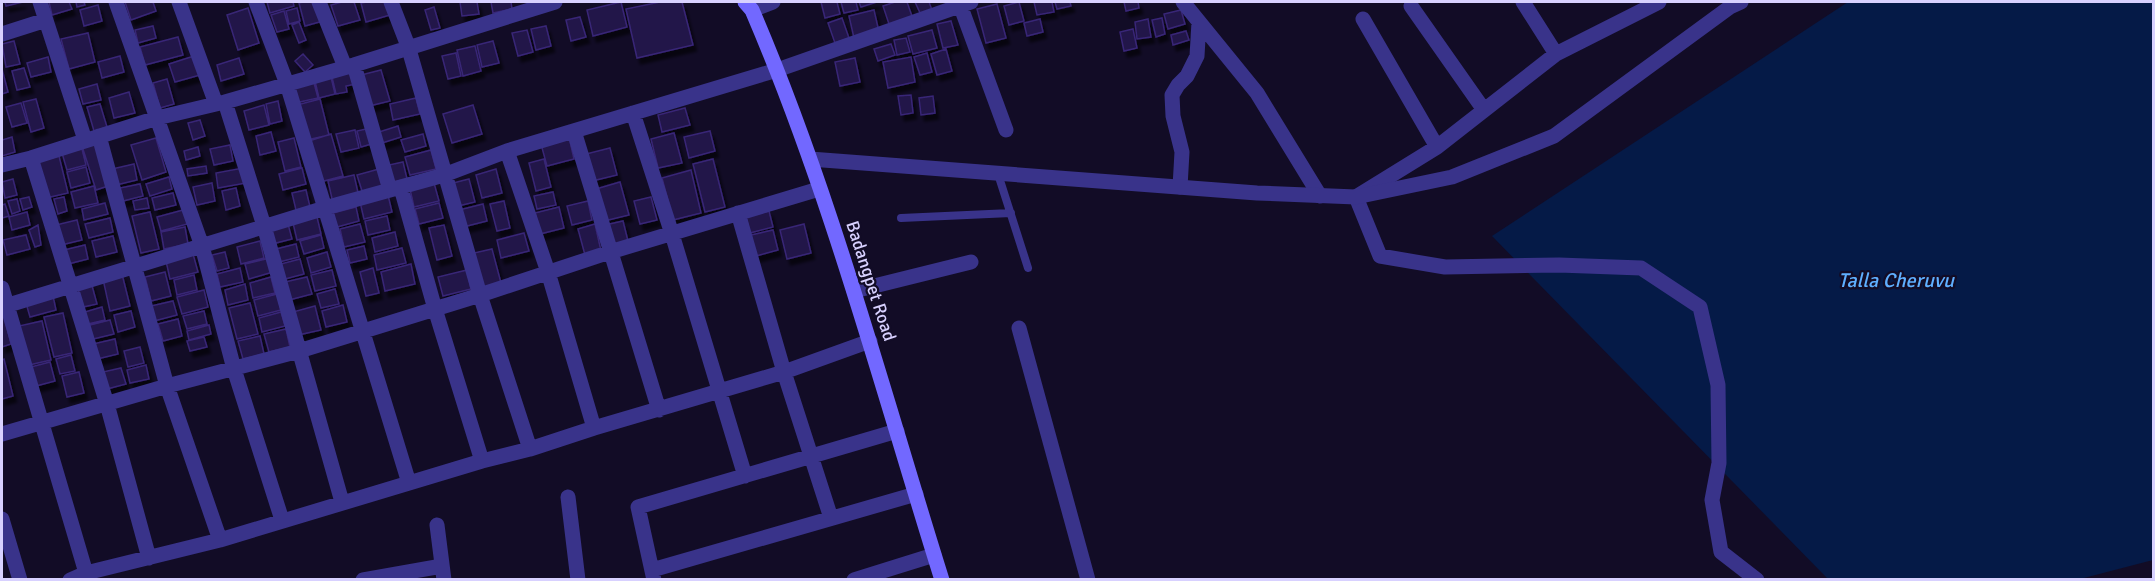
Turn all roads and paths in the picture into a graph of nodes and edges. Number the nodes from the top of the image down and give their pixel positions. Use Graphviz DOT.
graph roads {
  1 [pos="40,2"];
  2 [pos="116,2"];
  3 [pos="179,2"];
  4 [pos="256,2"];
  5 [pos="319,2"];
  6 [pos="391,2"];
  7 [pos="555,2"];
  8 [pos="773,2"];
  9 [pos="1183,2"];
  10 [pos="1523,2"];
  11 [pos="1659,2"];
  12 [pos="1741,2"];
  13 [pos="963,3"];
  14 [pos="748,6"];
  15 [pos="1411,6"];
  16 [pos="1363,19"];
  17 [pos="46,20"];
  18 [pos="1199,22"];
  19 [pos="2,34"];
  20 [pos="408,46"];
  21 [pos="1556,54"];
  22 [pos="350,66"];
  23 [pos="777,70"];
  24 [pos="287,84"];
  25 [pos="220,103"];
  26 [pos="1484,110"];
  27 [pos="633,113"];
  28 [pos="156,118"];
  29 [pos="1006,130"];
  30 [pos="574,131"];
  31 [pos="92,138"];
  32 [pos="1437,147"];
  33 [pos="507,151"];
  34 [pos="31,158"];
  35 [pos="810,159"];
  36 [pos="2,165"];
  37 [pos="998,174"];
  38 [pos="444,175"];
  39 [pos="1180,188"];
  40 [pos="395,189"];
  41 [pos="819,189"];
  42 [pos="1320,196"];
  43 [pos="1356,197"];
  44 [pos="325,208"];
  45 [pos="738,213"];
  46 [pos="1011,213"];
  47 [pos="901,218"];
  48 [pos="264,226"];
  49 [pos="672,234"];
  50 [pos="202,246"];
  51 [pos="610,252"];
  52 [pos="970,262"];
  53 [pos="135,265"];
  54 [pos="1028,268"];
  55 [pos="548,272"];
  56 [pos="69,285"];
  57 [pos="2,288"];
  58 [pos="854,291"];
  59 [pos="480,295"];
  60 [pos="4,306"];
  61 [pos="435,309"];
  62 [pos="1019,328"];
  63 [pos="363,331"];
  64 [pos="870,340"];
  65 [pos="299,351"];
  66 [pos="234,369"];
  67 [pos="784,372"];
  68 [pos="167,386"];
  69 [pos="721,391"];
  70 [pos="106,404"];
  71 [pos="659,410"];
  72 [pos="41,422"];
  73 [pos="594,428"];
  74 [pos="897,431"];
  75 [pos="2,434"];
  76 [pos="530,449"];
  77 [pos="811,456"];
  78 [pos="482,461"];
  79 [pos="745,476"];
  80 [pos="409,483"];
  81 [pos="916,494"];
  82 [pos="568,497"];
  83 [pos="342,502"];
  84 [pos="831,518"];
  85 [pos="2,519"];
  86 [pos="282,520"];
  87 [pos="437,525"];
  88 [pos="220,540"];
  89 [pos="934,555"];
  90 [pos="149,558"];
  91 [pos="86,573"];
  92 [pos="443,573"];
  93 [pos="653,575"];
  94 [pos="20,579"];
  95 [pos="70,579"];
  96 [pos="363,579"];
  97 [pos="578,579"];
  98 [pos="854,579"];
  99 [pos="942,579"];
  100 [pos="1088,579"];
  101 [pos="1757,579"];
  1 -- 17 [label="street"];
  2 -- 28 [label="street"];
  3 -- 25 [label="street"];
  4 -- 24 [label="street"];
  5 -- 22 [label="street"];
  6 -- 20 [label="street"];
  7 -- 20 [label="street"];
  8 -- 14 [label="street"];
  9 -- 18 [label="street"];
  10 -- 21 [label="street"];
  11 -- 21 [label="street"];
  12 -- 43 [label="street"];
  13 -- 23 [label="street"];
  13 -- 29 [label="street"];
  14 -- 23 [label="main road, Badangpet Road"];
  15 -- 26 [label="street"];
  16 -- 32 [label="street"];
  17 -- 19 [label="street"];
  17 -- 31 [label="street"];
  18 -- 39 [label="street"];
  18 -- 42 [label="street"];
  20 -- 22 [label="street"];
  20 -- 38 [label="street"];
  21 -- 26 [label="street"];
  22 -- 24 [label="street"];
  22 -- 40 [label="street"];
  23 -- 27 [label="street"];
  23 -- 35 [label="main road, Badangpet Road"];
  24 -- 25 [label="street"];
  24 -- 44 [label="street"];
  25 -- 28 [label="street"];
  25 -- 48 [label="street"];
  26 -- 32 [label="street"];
  27 -- 30 [label="street"];
  27 -- 49 [label="street"];
  28 -- 31 [label="street"];
  28 -- 50 [label="street"];
  30 -- 33 [label="street"];
  30 -- 51 [label="street"];
  31 -- 34 [label="street"];
  31 -- 53 [label="street"];
  32 -- 43 [label="street"];
  33 -- 38 [label="street"];
  33 -- 55 [label="street"];
  34 -- 36 [label="street"];
  34 -- 56 [label="street"];
  35 -- 37 [label="street"];
  35 -- 41 [label="main road, Badangpet Road"];
  37 -- 39 [label="street"];
  37 -- 46 [label="lane"];
  38 -- 40 [label="street"];
  38 -- 59 [label="street"];
  39 -- 42 [label="street"];
  40 -- 44 [label="street"];
  40 -- 61 [label="street"];
  41 -- 45 [label="street"];
  41 -- 58 [label="main road, Badangpet Road"];
  42 -- 43 [label="street"];
  43 -- 101 [label="street"];
  44 -- 48 [label="street"];
  44 -- 63 [label="street"];
  45 -- 49 [label="street"];
  45 -- 67 [label="street"];
  46 -- 47 [label="lane"];
  46 -- 54 [label="lane"];
  48 -- 50 [label="street"];
  48 -- 65 [label="street"];
  49 -- 51 [label="street"];
  49 -- 69 [label="street"];
  50 -- 53 [label="street"];
  50 -- 66 [label="street"];
  51 -- 55 [label="street"];
  51 -- 71 [label="street"];
  52 -- 58 [label="street"];
  53 -- 56 [label="street"];
  53 -- 68 [label="street"];
  55 -- 59 [label="street"];
  55 -- 73 [label="street"];
  56 -- 60 [label="street"];
  56 -- 70 [label="street"];
  57 -- 60 [label="street"];
  58 -- 64 [label="main road, Badangpet Road"];
  59 -- 61 [label="street"];
  59 -- 76 [label="street"];
  60 -- 72 [label="street"];
  61 -- 63 [label="street"];
  61 -- 78 [label="street"];
  62 -- 100 [label="street"];
  63 -- 65 [label="street"];
  63 -- 80 [label="street"];
  64 -- 67 [label="street"];
  64 -- 74 [label="main road, Badangpet Road"];
  65 -- 66 [label="street"];
  65 -- 83 [label="street"];
  66 -- 68 [label="street"];
  66 -- 86 [label="street"];
  67 -- 69 [label="street"];
  67 -- 77 [label="street"];
  68 -- 70 [label="street"];
  68 -- 88 [label="street"];
  69 -- 71 [label="street"];
  69 -- 79 [label="street"];
  70 -- 72 [label="street"];
  70 -- 90 [label="street"];
  71 -- 73 [label="street"];
  72 -- 75 [label="street"];
  72 -- 91 [label="street"];
  73 -- 76 [label="street"];
  74 -- 77 [label="street"];
  74 -- 81 [label="main road, Badangpet Road"];
  76 -- 78 [label="street"];
  77 -- 79 [label="street"];
  77 -- 84 [label="street"];
  78 -- 80 [label="street"];
  79 -- 93 [label="street"];
  80 -- 83 [label="street"];
  81 -- 84 [label="street"];
  81 -- 89 [label="main road, Badangpet Road"];
  82 -- 97 [label="street"];
  83 -- 86 [label="street"];
  84 -- 93 [label="street"];
  85 -- 94 [label="street"];
  86 -- 88 [label="street"];
  87 -- 92 [label="street"];
  88 -- 90 [label="street"];
  89 -- 98 [label="street"];
  89 -- 99 [label="main road, Badangpet Road"];
  90 -- 91 [label="street"];
  91 -- 95 [label="street"];
  92 -- 96 [label="street"];
}
